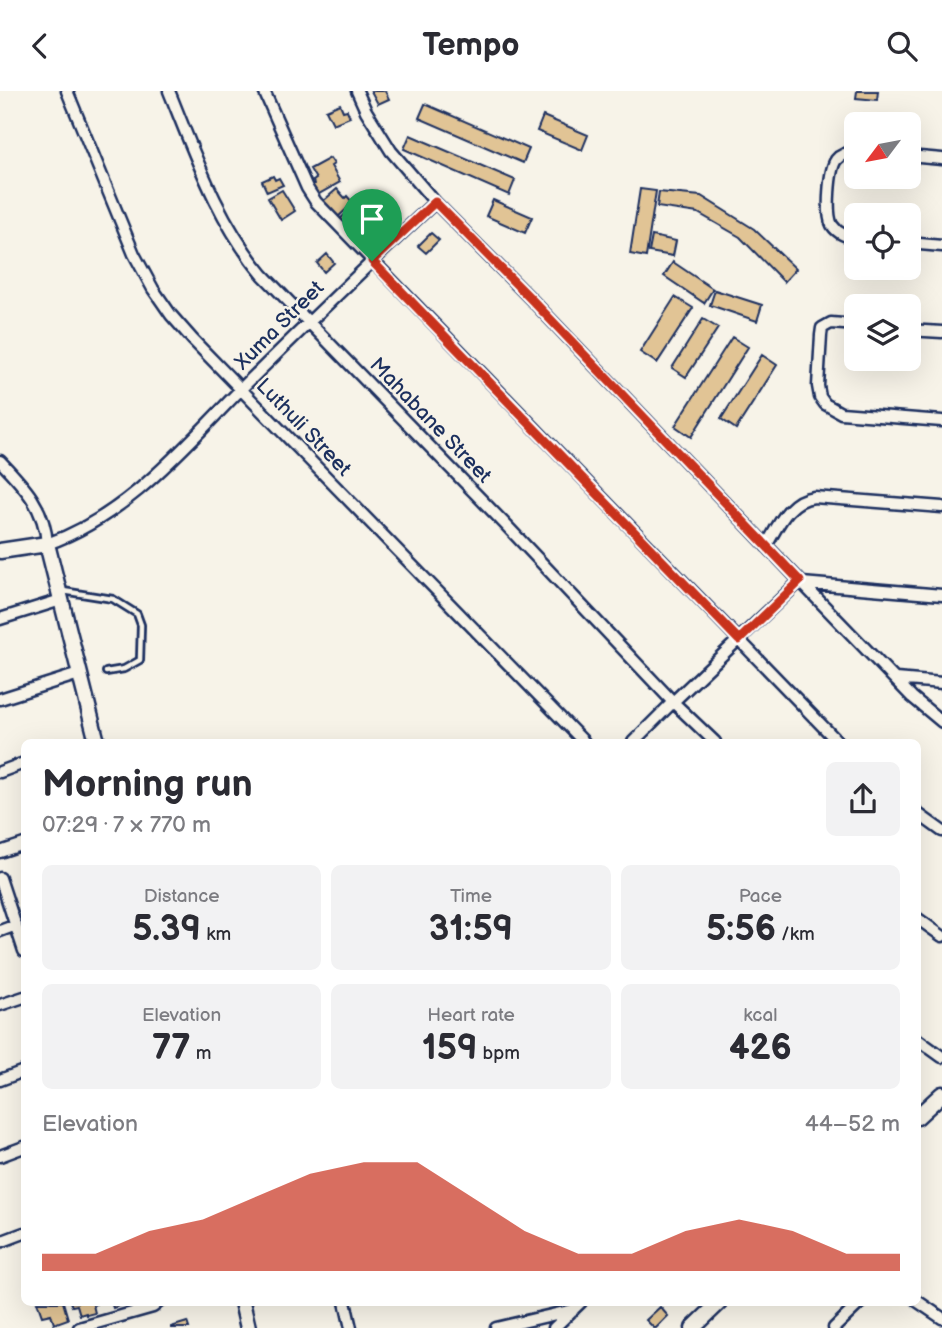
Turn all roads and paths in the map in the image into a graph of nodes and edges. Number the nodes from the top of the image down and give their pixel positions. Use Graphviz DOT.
graph roads {
  1 [pos="67,91"];
  2 [pos="169,91"];
  3 [pos="264,91"];
  4 [pos="357,91"];
  5 [pos="844,155"];
  6 [pos="921,157"];
  7 [pos="942,159"];
  8 [pos="435,202"];
  9 [pos="844,235"];
  10 [pos="921,244"];
  11 [pos="942,246"];
  12 [pos="372,261"];
  13 [pos="309,321"];
  14 [pos="844,324"];
  15 [pos="921,331"];
  16 [pos="942,332"];
  17 [pos="241,389"];
  18 [pos="942,421"];
  19 [pos="0,461"];
  20 [pos="942,507"];
  21 [pos="47,544"];
  22 [pos="766,546"];
  23 [pos="0,551"];
  24 [pos="801,582"];
  25 [pos="60,595"];
  26 [pos="942,595"];
  27 [pos="0,619"];
  28 [pos="739,640"];
  29 [pos="106,672"];
  30 [pos="79,674"];
  31 [pos="896,679"];
  32 [pos="942,683"];
  33 [pos="0,699"];
  34 [pos="673,702"];
  35 [pos="942,722"];
  36 [pos="96,739"];
  37 [pos="581,739"];
  38 [pos="636,739"];
  39 [pos="712,739"];
  40 [pos="835,739"];
  41 [pos="21,764"];
  42 [pos="0,772"];
  43 [pos="921,816"];
  44 [pos="942,831"];
  45 [pos="21,844"];
  46 [pos="0,852"];
  47 [pos="0,878"];
  48 [pos="921,921"];
  49 [pos="16,925"];
  50 [pos="0,931"];
  51 [pos="942,936"];
  52 [pos="21,941"];
  53 [pos="21,998"];
  54 [pos="0,1005"];
  55 [pos="921,1042"];
  56 [pos="942,1057"];
  57 [pos="21,1072"];
  58 [pos="0,1080"];
  59 [pos="942,1094"];
  60 [pos="921,1113"];
  61 [pos="21,1148"];
  62 [pos="0,1156"];
  63 [pos="21,1234"];
  64 [pos="0,1242"];
  65 [pos="921,1304"];
  66 [pos="154,1306"];
  67 [pos="243,1306"];
  68 [pos="346,1306"];
  69 [pos="577,1306"];
  70 [pos="716,1306"];
  71 [pos="858,1306"];
  72 [pos="942,1318"];
  73 [pos="79,1328"];
  74 [pos="248,1328"];
  75 [pos="351,1328"];
  76 [pos="496,1328"];
  77 [pos="554,1328"];
  78 [pos="693,1328"];
  79 [pos="834,1328"];
  1 -- 17 [label="street, Luthuli Street"];
  2 -- 13 [label="street, Mahabane Street"];
  3 -- 12 [label="street"];
  4 -- 8 [label="street"];
  5 -- 9 [label="street"];
  6 -- 7 [label="street"];
  8 -- 12 [label="street, Xuma Street"];
  8 -- 22 [label="street"];
  10 -- 11 [label="street"];
  12 -- 13 [label="street, Xuma Street"];
  12 -- 28 [label="street"];
  13 -- 17 [label="street, Xuma Street"];
  13 -- 34 [label="street, Mahabane Street"];
  14 -- 18 [label="street"];
  15 -- 16 [label="street"];
  17 -- 21 [label="street, Xuma Street"];
  17 -- 37 [label="street, Luthuli Street"];
  19 -- 21 [label="street"];
  20 -- 22 [label="street"];
  21 -- 23 [label="street"];
  21 -- 25 [label="street"];
  22 -- 24 [label="street"];
  24 -- 26 [label="street"];
  24 -- 28 [label="street"];
  24 -- 31 [label="street"];
  25 -- 27 [label="street"];
  25 -- 29 [label="lane"];
  25 -- 30 [label="street"];
  28 -- 34 [label="street"];
  28 -- 40 [label="street"];
  30 -- 33 [label="street"];
  30 -- 36 [label="street"];
  31 -- 32 [label="street"];
  31 -- 35 [label="street"];
  34 -- 38 [label="street"];
  34 -- 39 [label="street, Mahabane Street"];
  41 -- 42 [label="street"];
  43 -- 44 [label="street"];
  45 -- 46 [label="street"];
  47 -- 49 [label="street"];
  48 -- 51 [label="street"];
  49 -- 50 [label="street"];
  49 -- 52 [label="street"];
  53 -- 54 [label="street"];
  55 -- 56 [label="street"];
  57 -- 58 [label="street"];
  59 -- 60 [label="street"];
  61 -- 62 [label="street"];
  63 -- 64 [label="street"];
  65 -- 72 [label="street"];
  66 -- 73 [label="street"];
  67 -- 74 [label="street"];
  68 -- 75 [label="street"];
  69 -- 76 [label="street"];
  69 -- 77 [label="street"];
  70 -- 78 [label="street"];
  71 -- 79 [label="street"];
}
